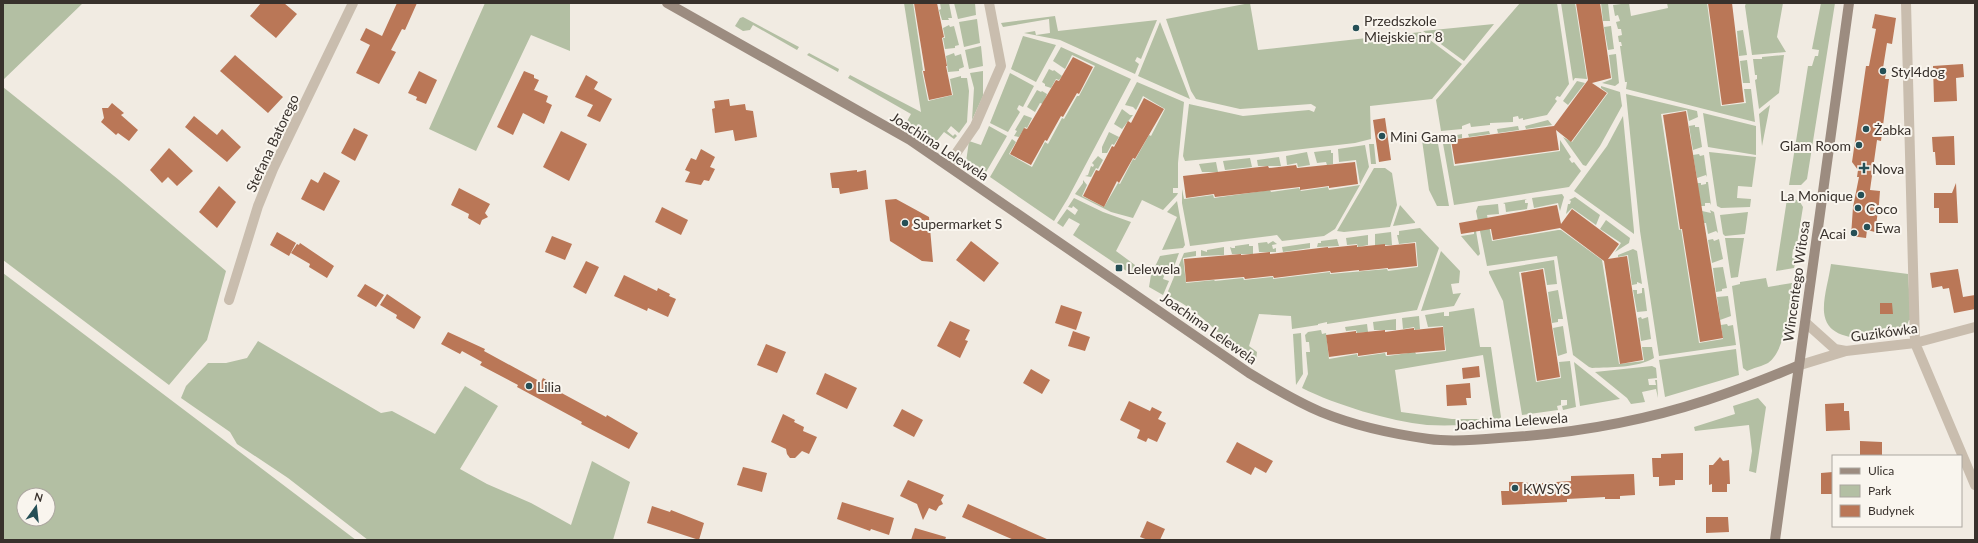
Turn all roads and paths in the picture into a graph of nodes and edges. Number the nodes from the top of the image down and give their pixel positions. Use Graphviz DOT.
graph roads {
  1 [pos="353,3"];
  2 [pos="667,3"];
  3 [pos="989,3"];
  4 [pos="1849,3"];
  5 [pos="1906,3"];
  6 [pos="948,165"];
  7 [pos="229,300"];
  8 [pos="1806,323"];
  9 [pos="1975,328"];
  10 [pos="1915,343"];
  11 [pos="1846,351"];
  12 [pos="1798,366"];
  13 [pos="1975,485"];
  14 [pos="1774,540"];
  1 -- 7 [label="street, Stefana Batorego"];
  2 -- 6 [label="street, Joachima Lelewela"];
  3 -- 6 [label="street"];
  4 -- 8 [label="street, Wincentego Witosa"];
  5 -- 10 [label="street"];
  6 -- 12 [label="street, Joachima Lelewela"];
  8 -- 11 [label="street"];
  8 -- 12 [label="street, Wincentego Witosa"];
  9 -- 10 [label="street, Guzikówka"];
  10 -- 11 [label="street, Guzikówka"];
  10 -- 13 [label="street"];
  11 -- 12 [label="street, Guzikówka"];
  12 -- 14 [label="street, Wincentego Witosa"];
}
